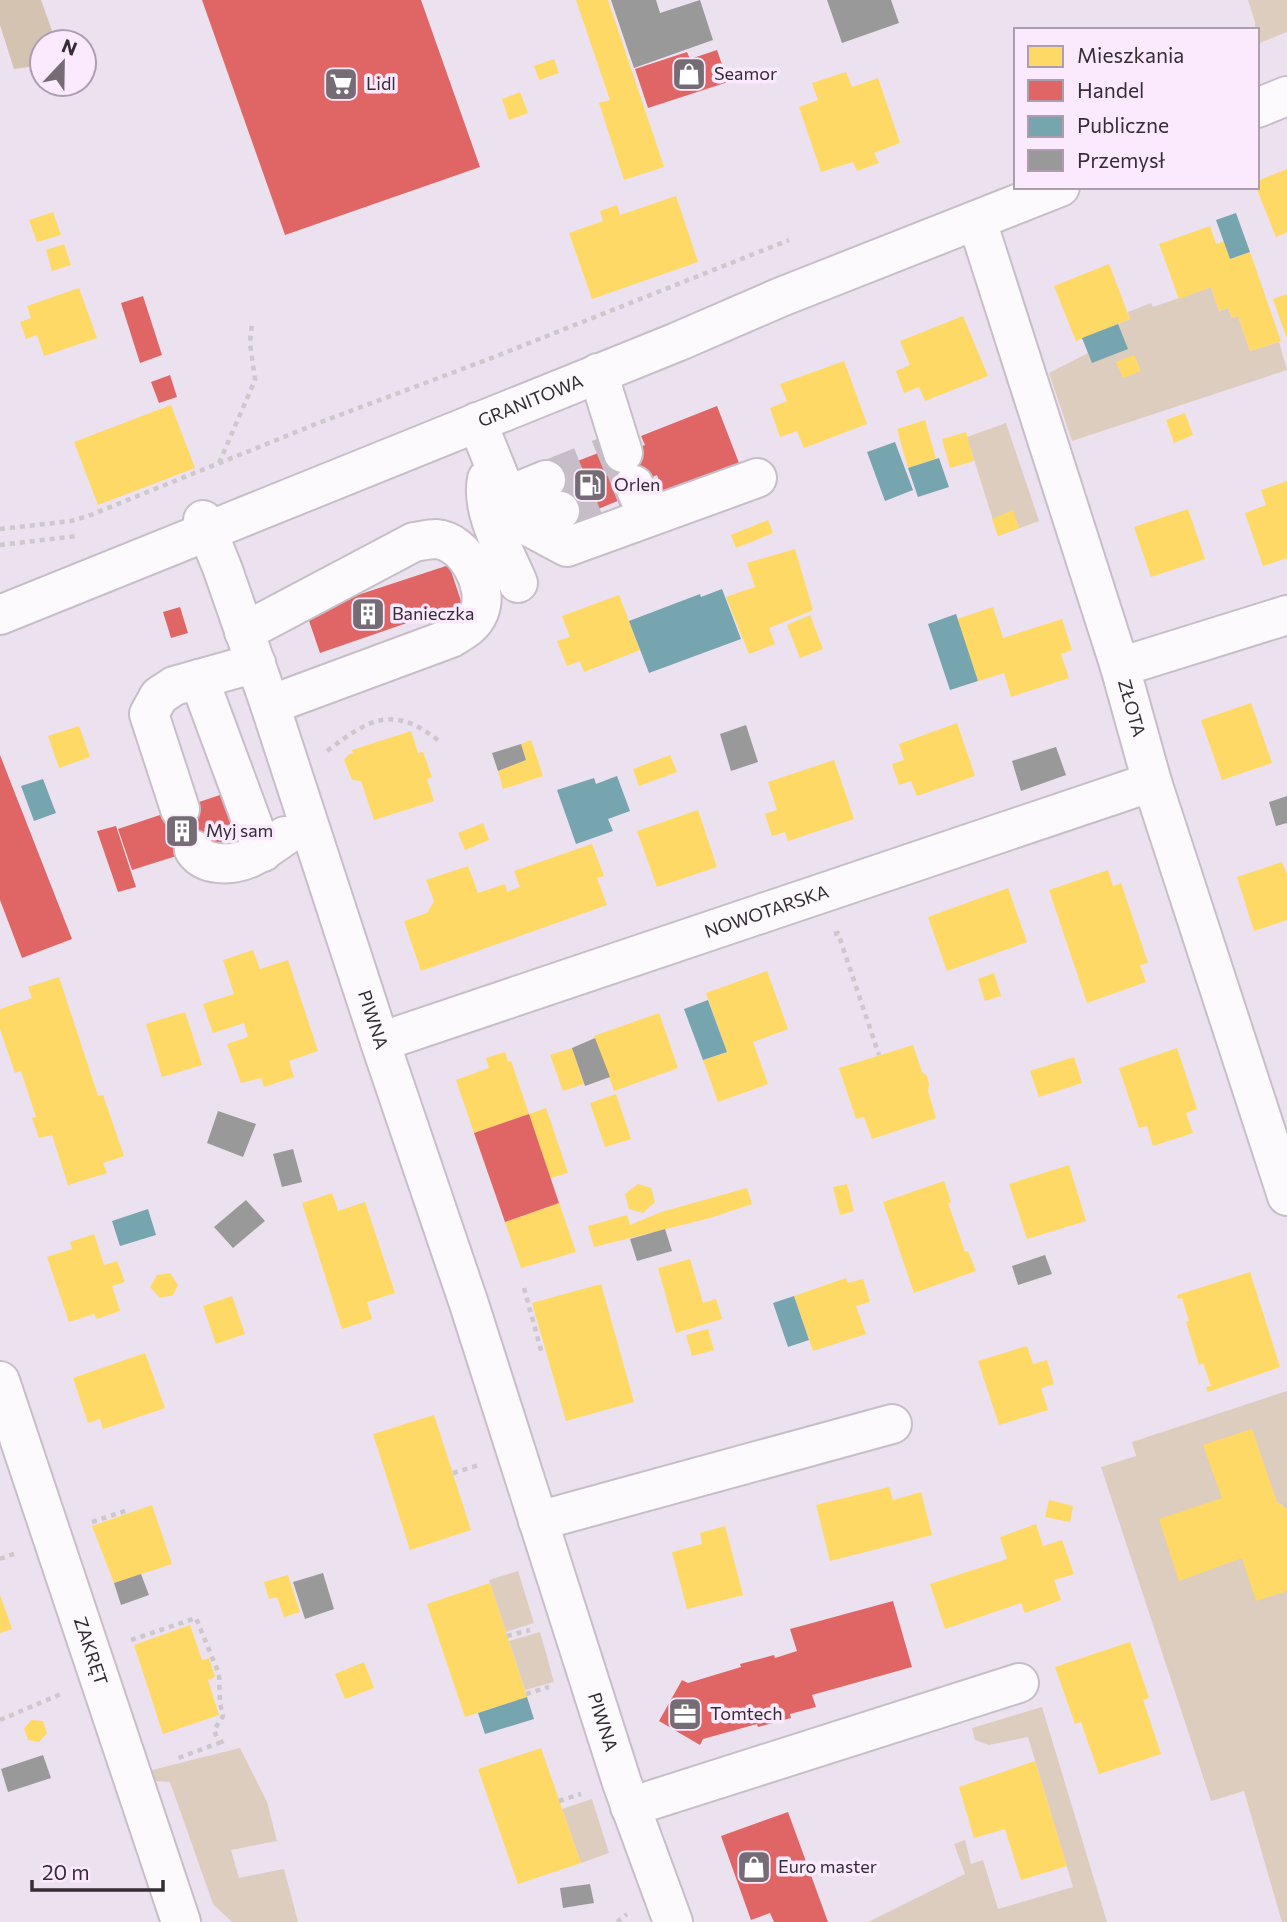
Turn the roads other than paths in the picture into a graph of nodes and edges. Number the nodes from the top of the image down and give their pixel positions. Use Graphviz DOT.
graph roads {
  1 [pos="1287,96"];
  2 [pos="1259,107"];
  3 [pos="1055,189"];
  4 [pos="977,221"];
  5 [pos="598,373"];
  6 [pos="477,422"];
  7 [pos="494,460"];
  8 [pos="627,472"];
  9 [pos="757,478"];
  10 [pos="553,495"];
  11 [pos="515,510"];
  12 [pos="206,525"];
  13 [pos="518,583"];
  14 [pos="0,615"];
  15 [pos="1287,615"];
  16 [pos="250,648"];
  17 [pos="1120,667"];
  18 [pos="199,679"];
  19 [pos="270,705"];
  20 [pos="1152,782"];
  21 [pos="180,809"];
  22 [pos="311,828"];
  23 [pos="194,850"];
  24 [pos="263,852"];
  25 [pos="380,1042"];
  26 [pos="1287,1196"];
  27 [pos="0,1381"];
  28 [pos="892,1424"];
  29 [pos="538,1521"];
  30 [pos="1019,1683"];
  31 [pos="630,1807"];
  32 [pos="181,1922"];
  33 [pos="673,1922"];
  1 -- 2 [label="street"];
  3 -- 4 [label="street, GRANITOWA"];
  4 -- 5 [label="street, GRANITOWA"];
  4 -- 17 [label="street, ZŁOTA"];
  5 -- 6 [label="street, GRANITOWA"];
  5 -- 8 [label="street"];
  6 -- 7 [label="street"];
  6 -- 12 [label="street, GRANITOWA"];
  7 -- 11 [label="street"];
  7 -- 13 [label="street"];
  8 -- 9 [label="street"];
  8 -- 11 [label="street"];
  10 -- 11 [label="street"];
  12 -- 14 [label="street, GRANITOWA"];
  12 -- 16 [label="street, PIWNA"];
  15 -- 17 [label="street"];
  16 -- 18 [label="street"];
  16 -- 19 [label="street, PIWNA"];
  16 -- 19 [label="street"];
  17 -- 20 [label="street, ZŁOTA"];
  18 -- 21 [label="street"];
  18 -- 24 [label="street"];
  19 -- 22 [label="street, PIWNA"];
  20 -- 25 [label="street, NOWOTARSKA"];
  20 -- 26 [label="street, ZŁOTA"];
  22 -- 24 [label="street"];
  22 -- 25 [label="street, PIWNA"];
  23 -- 24 [label="street"];
  25 -- 29 [label="street, PIWNA"];
  27 -- 32 [label="street, ZAKRĘT"];
  28 -- 29 [label="street"];
  29 -- 31 [label="street, PIWNA"];
  30 -- 31 [label="street"];
  31 -- 33 [label="street, PIWNA"];
}
